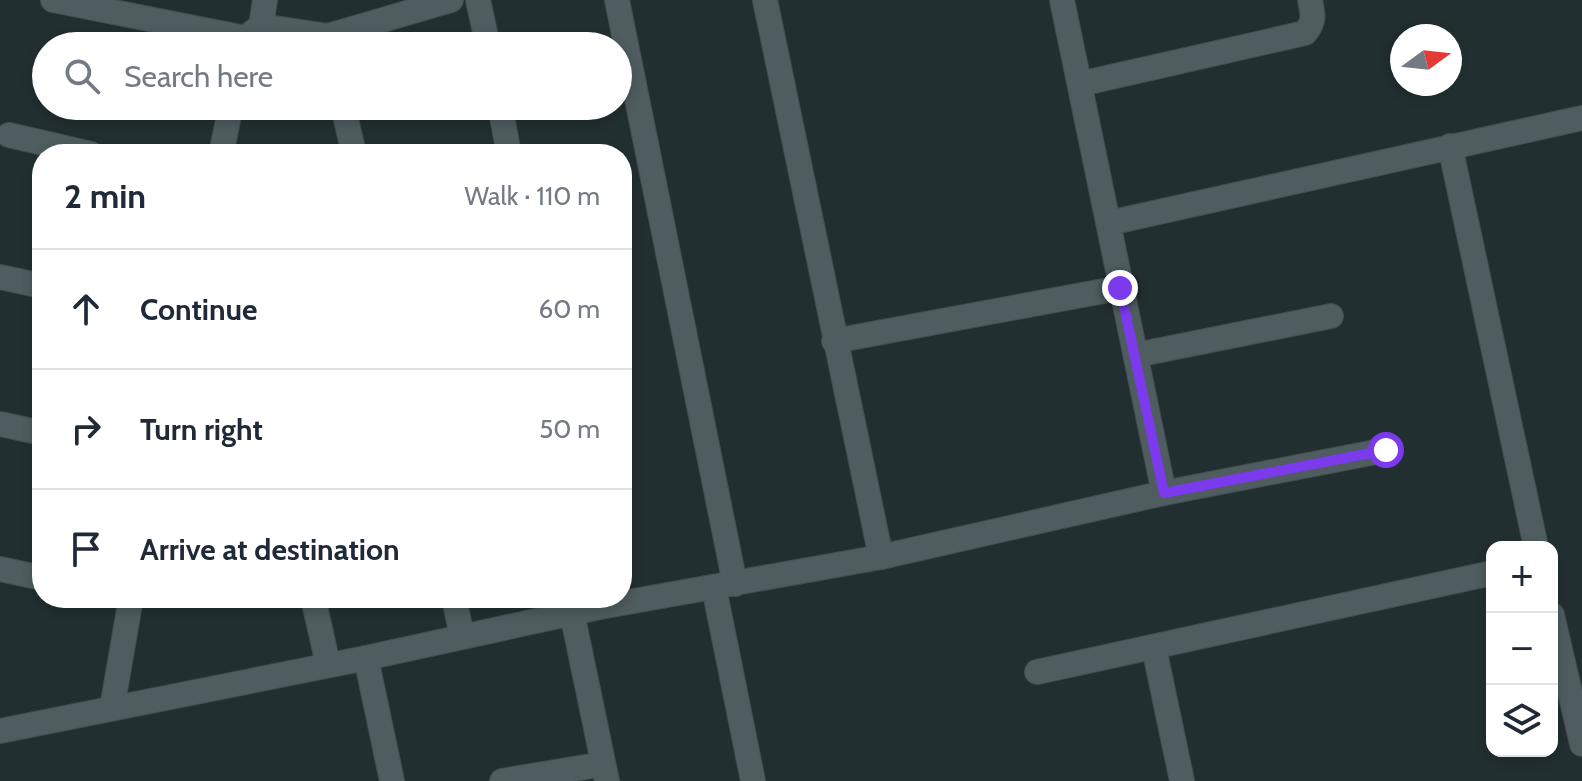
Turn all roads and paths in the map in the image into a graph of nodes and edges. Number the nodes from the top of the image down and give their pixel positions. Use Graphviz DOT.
graph roads {
  1 [pos="53,0"];
  2 [pos="265,0"];
  3 [pos="451,0"];
  4 [pos="478,0"];
  5 [pos="617,0"];
  6 [pos="765,0"];
  7 [pos="1062,0"];
  8 [pos="1310,0"];
  9 [pos="223,32"];
  10 [pos="252,32"];
  11 [pos="356,32"];
  12 [pos="485,32"];
  13 [pos="623,32"];
  14 [pos="632,82"];
  15 [pos="1080,84"];
  16 [pos="1582,118"];
  17 [pos="228,120"];
  18 [pos="346,120"];
  19 [pos="503,120"];
  20 [pos="9,135"];
  21 [pos="48,144"];
  22 [pos="223,144"];
  23 [pos="352,144"];
  24 [pos="507,144"];
  25 [pos="1450,146"];
  26 [pos="1109,223"];
  27 [pos="0,277"];
  28 [pos="32,284"];
  29 [pos="1120,288"];
  30 [pos="1331,316"];
  31 [pos="834,341"];
  32 [pos="1136,355"];
  33 [pos="0,424"];
  34 [pos="32,431"];
  35 [pos="1386,450"];
  36 [pos="1164,493"];
  37 [pos="1535,541"];
  38 [pos="881,557"];
  39 [pos="0,569"];
  40 [pos="1486,574"];
  41 [pos="32,576"];
  42 [pos="724,586"];
  43 [pos="632,598"];
  44 [pos="129,608"];
  45 [pos="315,608"];
  46 [pos="456,608"];
  47 [pos="584,608"];
  48 [pos="572,613"];
  49 [pos="462,636"];
  50 [pos="1558,641"];
  51 [pos="1154,648"];
  52 [pos="366,658"];
  53 [pos="328,664"];
  54 [pos="1037,672"];
  55 [pos="112,708"];
  56 [pos="0,731"];
  57 [pos="1582,744"];
  58 [pos="605,772"];
  59 [pos="392,781"];
  60 [pos="502,781"];
  61 [pos="753,781"];
  62 [pos="1182,781"];
  1 -- 9 [label="street"];
  2 -- 10 [label="street"];
  3 -- 11 [label="street"];
  4 -- 12 [label="street"];
  5 -- 13 [label="street"];
  6 -- 31 [label="street"];
  7 -- 15 [label="street"];
  8 -- 15 [label="street"];
  14 -- 42 [label="street"];
  15 -- 26 [label="street"];
  16 -- 25 [label="street"];
  17 -- 22 [label="street"];
  18 -- 23 [label="street"];
  19 -- 24 [label="street"];
  20 -- 21 [label="street"];
  25 -- 26 [label="street"];
  25 -- 37 [label="street"];
  26 -- 29 [label="street"];
  27 -- 28 [label="street"];
  29 -- 31 [label="street"];
  29 -- 32 [label="street"];
  30 -- 32 [label="street"];
  31 -- 38 [label="street"];
  32 -- 36 [label="street"];
  33 -- 34 [label="street"];
  35 -- 36 [label="street"];
  36 -- 38 [label="street"];
  38 -- 42 [label="street"];
  39 -- 41 [label="street"];
  40 -- 51 [label="street"];
  42 -- 43 [label="street"];
  42 -- 61 [label="street"];
  44 -- 55 [label="street"];
  45 -- 53 [label="street"];
  46 -- 49 [label="street"];
  47 -- 48 [label="street"];
  48 -- 49 [label="street"];
  48 -- 58 [label="street"];
  49 -- 52 [label="street"];
  50 -- 57 [label="street"];
  51 -- 54 [label="street"];
  51 -- 62 [label="street"];
  52 -- 53 [label="street"];
  52 -- 59 [label="street"];
  53 -- 55 [label="street"];
  55 -- 56 [label="street"];
  58 -- 60 [label="street"];
}
